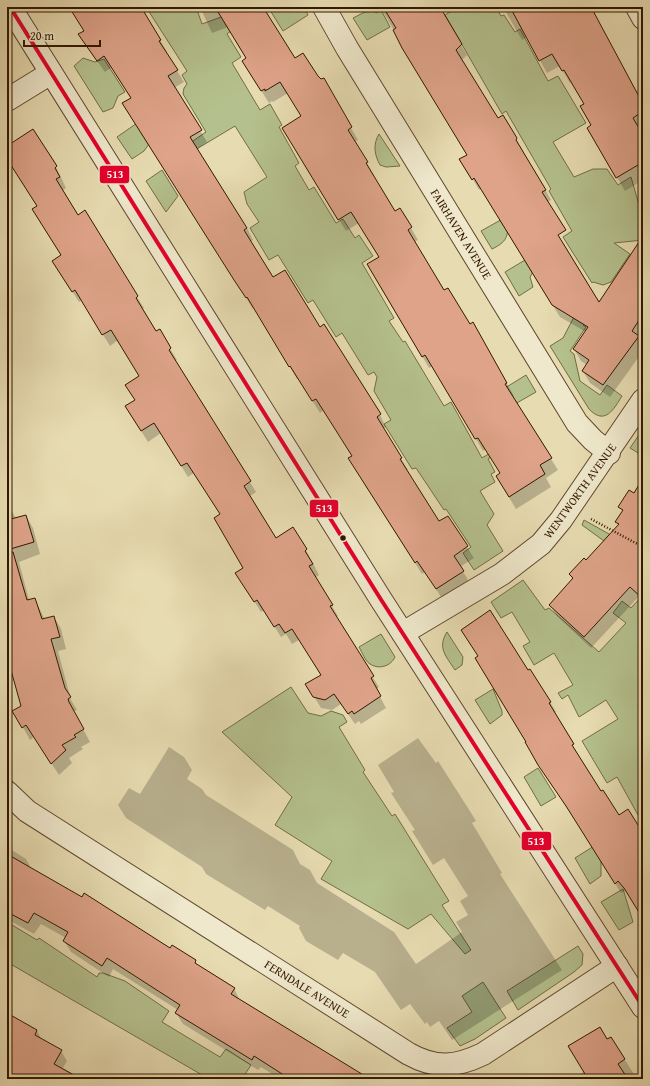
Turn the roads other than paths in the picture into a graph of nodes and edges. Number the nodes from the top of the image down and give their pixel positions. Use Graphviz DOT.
graph roads {
  1 [pos="10,7"];
  2 [pos="324,7"];
  3 [pos="637,7"];
  4 [pos="643,18"];
  5 [pos="51,73"];
  6 [pos="7,100"];
  7 [pos="643,400"];
  8 [pos="609,453"];
  9 [pos="403,633"];
  10 [pos="7,792"];
  11 [pos="617,966"];
  12 [pos="643,1006"];
  1 -- 5 [label="street"];
  2 -- 8 [label="street, FAIRHAVEN AVENUE"];
  3 -- 4 [label="street"];
  5 -- 6 [label="street"];
  5 -- 9 [label="street"];
  7 -- 8 [label="street, WENTWORTH AVENUE"];
  8 -- 9 [label="street, WENTWORTH AVENUE"];
  9 -- 11 [label="street"];
  10 -- 11 [label="street, FERNDALE AVENUE"];
  11 -- 12 [label="street"];
}
